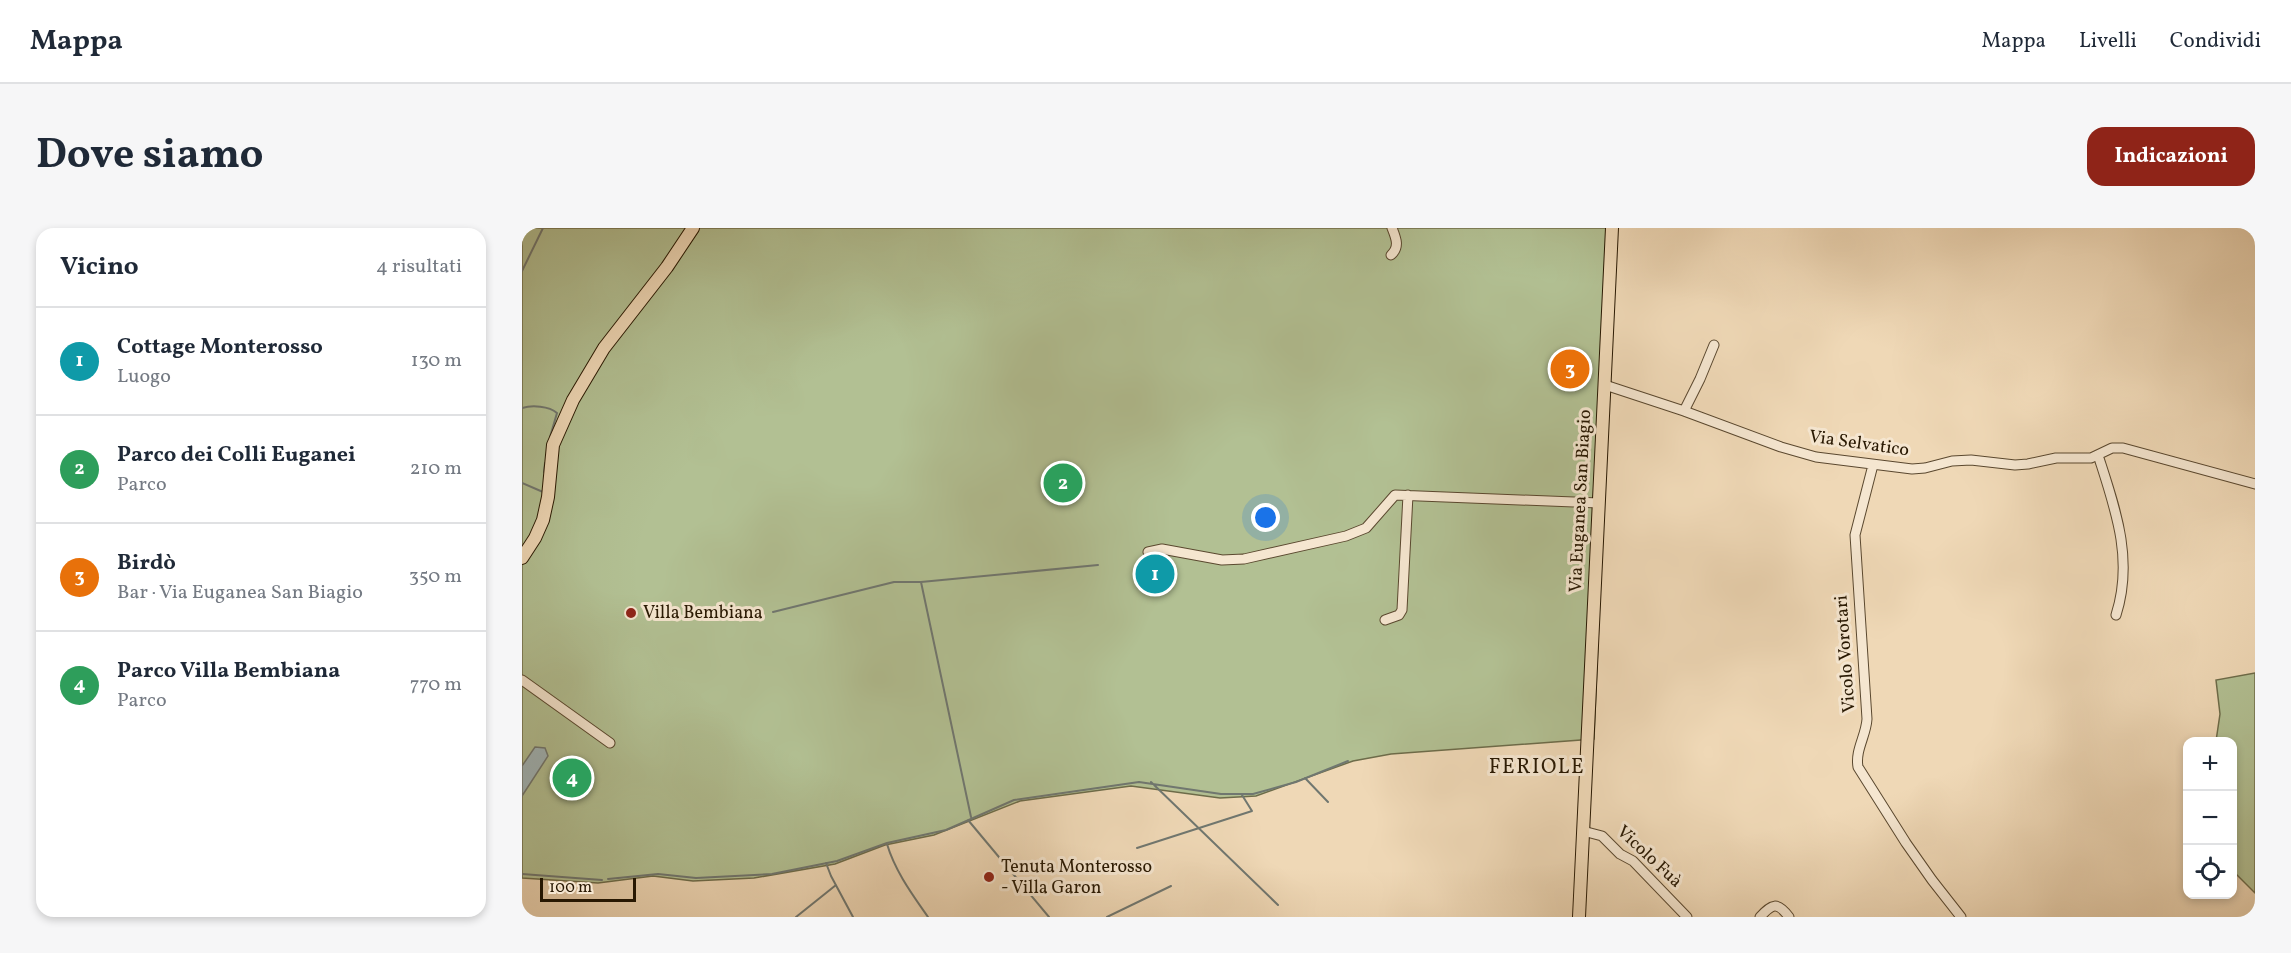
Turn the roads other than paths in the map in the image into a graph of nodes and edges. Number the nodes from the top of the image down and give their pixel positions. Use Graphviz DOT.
graph roads {
  1 [pos="693,228"];
  2 [pos="1392,228"];
  3 [pos="1612,228"];
  4 [pos="1391,255"];
  5 [pos="1714,345"];
  6 [pos="1605,386"];
  7 [pos="1684,411"];
  8 [pos="2098,455"];
  9 [pos="1873,465"];
  10 [pos="2255,484"];
  11 [pos="1408,495"];
  12 [pos="1599,503"];
  13 [pos="1148,552"];
  14 [pos="522,558"];
  15 [pos="2116,615"];
  16 [pos="1385,620"];
  17 [pos="522,680"];
  18 [pos="610,743"];
  19 [pos="1583,831"];
  20 [pos="1579,917"];
  21 [pos="1687,917"];
  22 [pos="1760,917"];
  23 [pos="1789,917"];
  24 [pos="1961,917"];
  1 -- 14 [label="main road"];
  2 -- 4 [label="street"];
  3 -- 6 [label="main road, Via Euganea San Biagio"];
  5 -- 7 [label="street"];
  6 -- 7 [label="street, Via Selvatico"];
  6 -- 12 [label="main road, Via Euganea San Biagio"];
  7 -- 9 [label="street, Via Selvatico"];
  8 -- 9 [label="street, Via Selvatico"];
  8 -- 10 [label="street, Via Selvatico"];
  8 -- 15 [label="street"];
  9 -- 24 [label="street, Vicolo Vorotari"];
  11 -- 12 [label="street"];
  11 -- 13 [label="street"];
  11 -- 16 [label="street"];
  12 -- 19 [label="main road, Via Euganea San Biagio"];
  17 -- 18 [label="street"];
  19 -- 20 [label="main road, Via Euganea San Biagio"];
  19 -- 21 [label="street, Vicolo Fuà"];
  22 -- 23 [label="street"];
}
